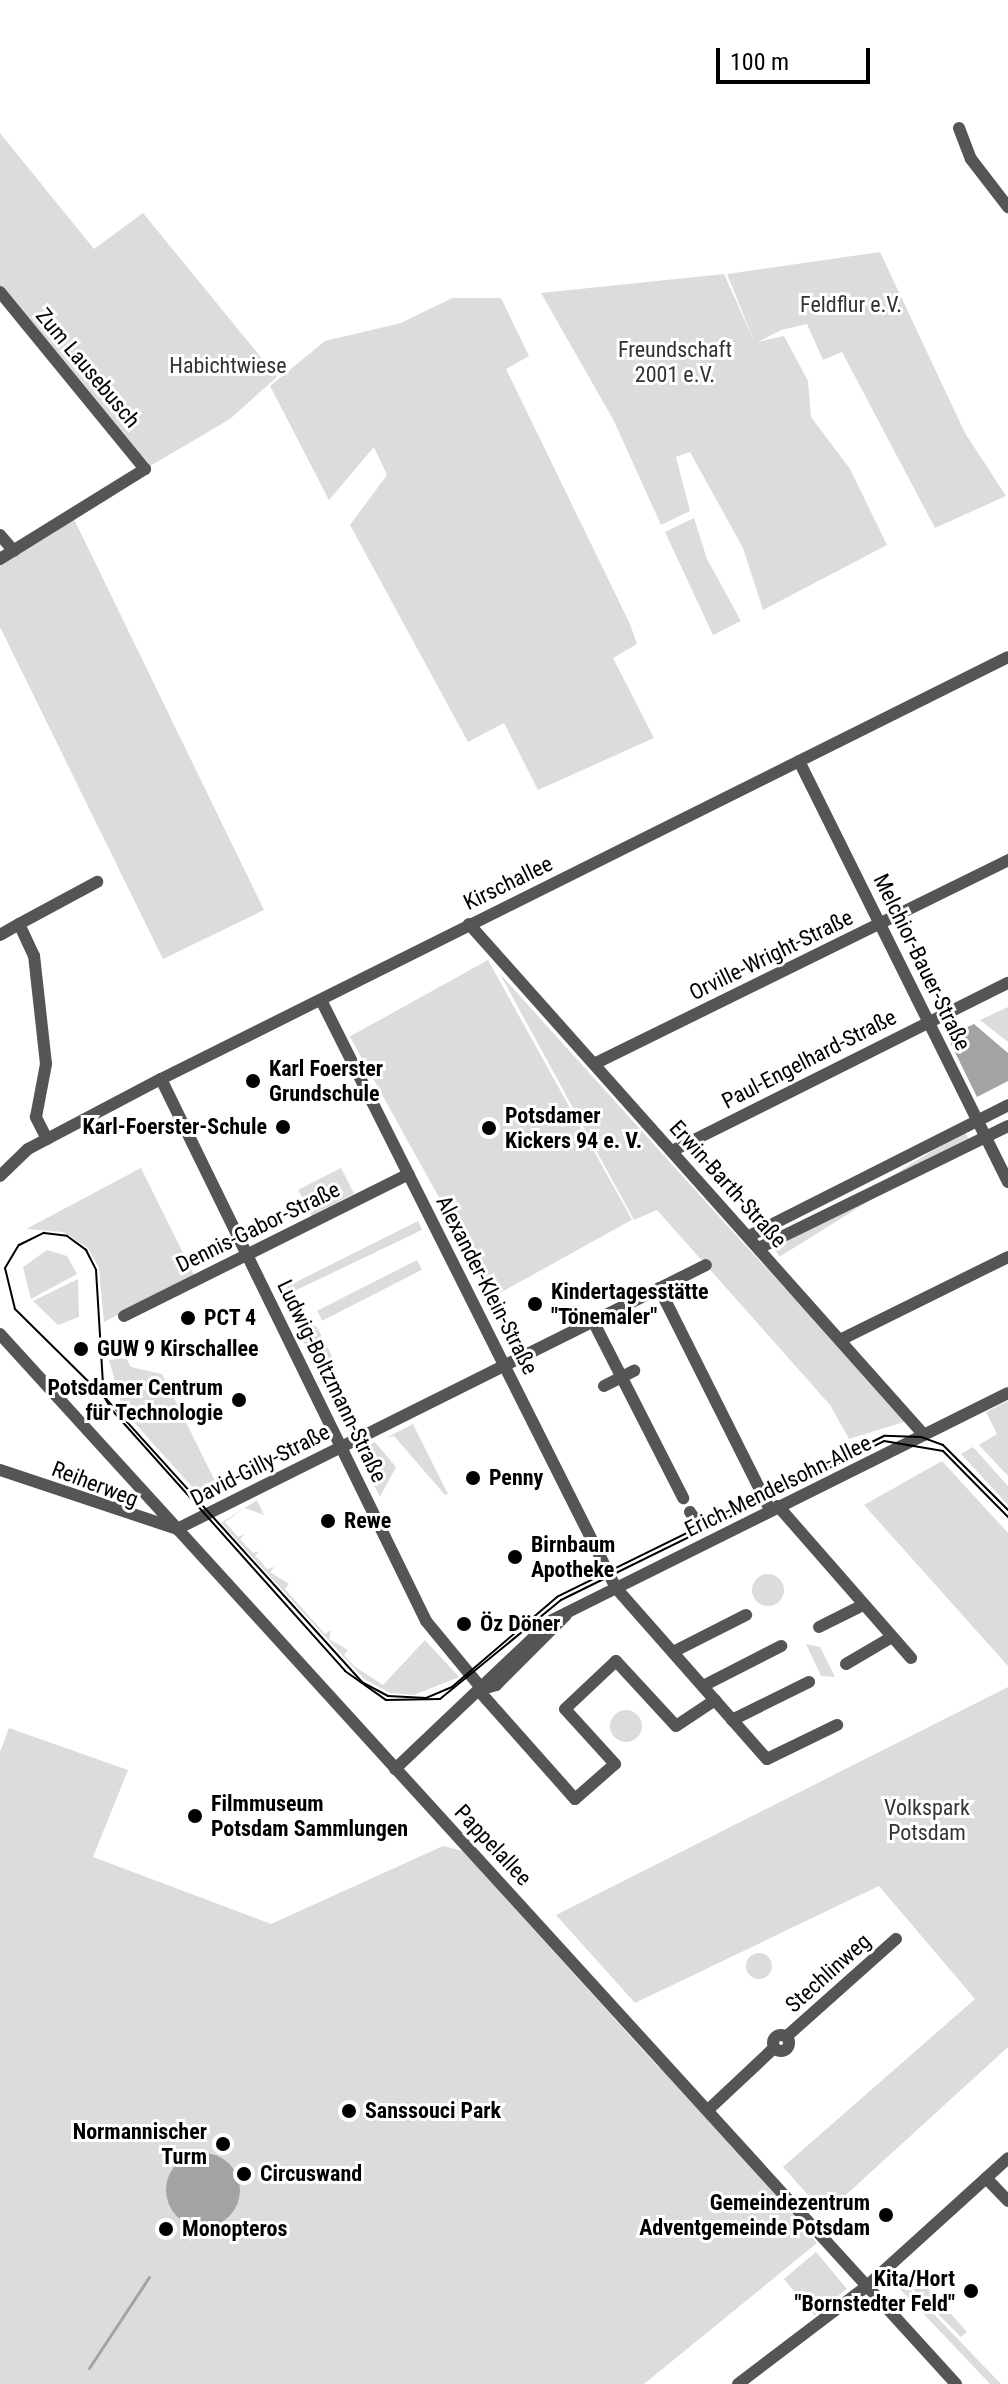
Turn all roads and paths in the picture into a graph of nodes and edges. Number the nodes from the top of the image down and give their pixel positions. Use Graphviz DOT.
graph roads {
  1 [pos="959,128"];
  2 [pos="1008,207"];
  3 [pos="0,292"];
  4 [pos="0,535"];
  5 [pos="14,551"];
  6 [pos="0,559"];
  7 [pos="1008,657"];
  8 [pos="799,761"];
  9 [pos="1008,860"];
  10 [pos="97,882"];
  11 [pos="19,924"];
  12 [pos="469,924"];
  13 [pos="880,924"];
  14 [pos="0,935"];
  15 [pos="1008,983"];
  16 [pos="321,1000"];
  17 [pos="929,1022"];
  18 [pos="594,1064"];
  19 [pos="161,1079"];
  20 [pos="1008,1105"];
  21 [pos="977,1120"];
  22 [pos="1008,1126"];
  23 [pos="986,1138"];
  24 [pos="47,1139"];
  25 [pos="28,1149"];
  26 [pos="672,1151"];
  27 [pos="0,1162"];
  28 [pos="409,1174"];
  29 [pos="0,1176"];
  30 [pos="1008,1182"];
  31 [pos="749,1236"];
  32 [pos="759,1248"];
  33 [pos="248,1254"];
  34 [pos="1008,1257"];
  35 [pos="706,1265"];
  36 [pos="659,1288"];
  37 [pos="124,1316"];
  38 [pos="593,1321"];
  39 [pos="0,1334"];
  40 [pos="842,1339"];
  41 [pos="505,1365"];
  42 [pos="629,1374"];
  43 [pos="604,1386"];
  44 [pos="1008,1393"];
  45 [pos="924,1435"];
  46 [pos="342,1446"];
  47 [pos="0,1470"];
  48 [pos="683,1498"];
  49 [pos="774,1508"];
  50 [pos="177,1529"];
  51 [pos="616,1588"];
  52 [pos="863,1605"];
  53 [pos="746,1615"];
  54 [pos="819,1627"];
  55 [pos="892,1637"];
  56 [pos="781,1646"];
  57 [pos="673,1652"];
  58 [pos="911,1658"];
  59 [pos="846,1664"];
  60 [pos="809,1682"];
  61 [pos="703,1686"];
  62 [pos="481,1691"];
  63 [pos="715,1700"];
  64 [pos="732,1720"];
  65 [pos="837,1725"];
  66 [pos="395,1769"];
  67 [pos="896,1939"];
  68 [pos="708,2110"];
  69 [pos="1008,2158"];
  70 [pos="986,2178"];
  71 [pos="1008,2201"];
  72 [pos="867,2286"];
  73 [pos="738,2384"];
  74 [pos="956,2384"];
  1 -- 2 [label="street"];
  3 -- 5 [label="street, Zum Lausebusch"];
  4 -- 5 [label="street"];
  5 -- 6 [label="street"];
  7 -- 8 [label="street, Kirschallee"];
  8 -- 12 [label="street, Kirschallee"];
  8 -- 13 [label="street, Melchior-Bauer-Straße"];
  9 -- 13 [label="street, Orville-Wright-Straße"];
  10 -- 11 [label="street"];
  11 -- 14 [label="street"];
  11 -- 24 [label="street"];
  12 -- 16 [label="street, Kirschallee"];
  12 -- 18 [label="street, Erwin-Barth-Straße"];
  13 -- 17 [label="street, Melchior-Bauer-Straße"];
  13 -- 18 [label="street, Orville-Wright-Straße"];
  15 -- 17 [label="street, Paul-Engelhard-Straße"];
  16 -- 19 [label="street, Kirschallee"];
  16 -- 28 [label="street, Alexander-Klein-Straße"];
  17 -- 21 [label="street, Melchior-Bauer-Straße"];
  17 -- 26 [label="street, Paul-Engelhard-Straße"];
  18 -- 26 [label="street, Erwin-Barth-Straße"];
  19 -- 24 [label="street, Kirschallee"];
  19 -- 33 [label="street, Ludwig-Boltzmann-Straße"];
  20 -- 21 [label="street"];
  21 -- 23 [label="street, Melchior-Bauer-Straße"];
  21 -- 31 [label="street"];
  22 -- 23 [label="street"];
  23 -- 30 [label="street, Melchior-Bauer-Straße"];
  23 -- 32 [label="street"];
  24 -- 25 [label="street, Kirschallee"];
  25 -- 27 [label="street, Kirschallee"];
  25 -- 29 [label="street, Kirschallee"];
  26 -- 31 [label="street, Erwin-Barth-Straße"];
  28 -- 33 [label="street, Dennis-Gabor-Straße"];
  28 -- 41 [label="street, Alexander-Klein-Straße"];
  31 -- 32 [label="street, Erwin-Barth-Straße"];
  32 -- 40 [label="street, Erwin-Barth-Straße"];
  33 -- 37 [label="street, Dennis-Gabor-Straße"];
  33 -- 46 [label="street, Ludwig-Boltzmann-Straße"];
  34 -- 40 [label="street"];
  35 -- 36 [label="street, David-Gilly-Straße"];
  36 -- 38 [label="street, David-Gilly-Straße"];
  36 -- 49 [label="street"];
  38 -- 41 [label="street, David-Gilly-Straße"];
  38 -- 42 [label="street"];
  39 -- 50 [label="street, Pappelallee"];
  40 -- 45 [label="street, Erwin-Barth-Straße"];
  41 -- 46 [label="street, David-Gilly-Straße"];
  41 -- 51 [label="street, Alexander-Klein-Straße"];
  42 -- 43 [label="street"];
  42 -- 48 [label="street"];
  44 -- 45 [label="street, Erich-Mendelsohn-Allee"];
  45 -- 49 [label="street, Erich-Mendelsohn-Allee"];
  46 -- 50 [label="street, David-Gilly-Straße"];
  46 -- 62 [label="street, Ludwig-Boltzmann-Straße"];
  47 -- 50 [label="street, Reiherweg"];
  49 -- 51 [label="street, Erich-Mendelsohn-Allee"];
  49 -- 52 [label="street"];
  50 -- 66 [label="street, Pappelallee"];
  51 -- 57 [label="street, Alexander-Klein-Straße"];
  51 -- 62 [label="street, Erich-Mendelsohn-Allee"];
  52 -- 54 [label="street"];
  52 -- 55 [label="street"];
  53 -- 57 [label="street"];
  55 -- 58 [label="street"];
  55 -- 59 [label="street"];
  56 -- 61 [label="street"];
  57 -- 61 [label="street, Alexander-Klein-Straße"];
  60 -- 64 [label="street"];
  61 -- 63 [label="street, Alexander-Klein-Straße"];
  62 -- 63 [label="street, Ludwig-Boltzmann-Straße"];
  62 -- 66 [label="street, Erich-Mendelsohn-Allee"];
  63 -- 64 [label="street, Alexander-Klein-Straße"];
  64 -- 65 [label="street, Alexander-Klein-Straße"];
  66 -- 68 [label="street, Pappelallee"];
  67 -- 68 [label="street, Stechlinweg"];
  68 -- 72 [label="street, Pappelallee"];
  69 -- 70 [label="street"];
  70 -- 71 [label="street"];
  70 -- 72 [label="street"];
  72 -- 73 [label="street"];
  72 -- 74 [label="street, Pappelallee"];
}
